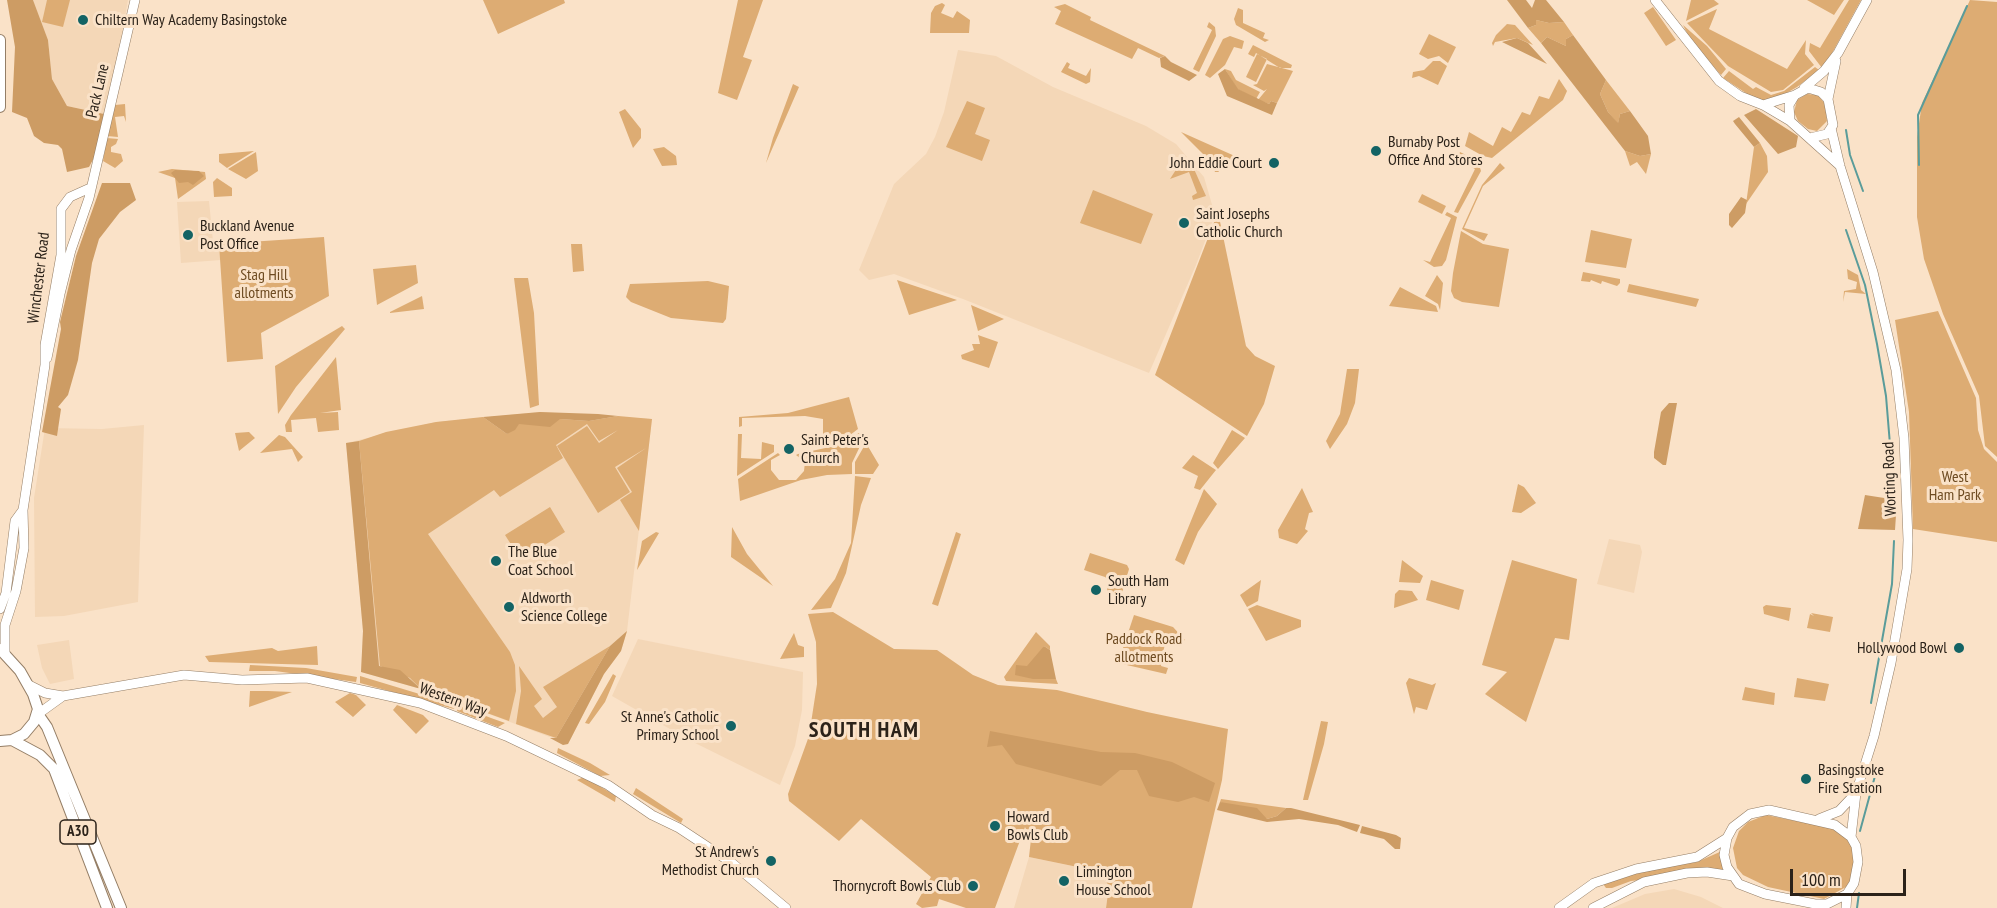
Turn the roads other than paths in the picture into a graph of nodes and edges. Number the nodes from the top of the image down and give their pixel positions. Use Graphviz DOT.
graph roads {
  1 [pos="135,0"];
  2 [pos="1655,0"];
  3 [pos="1867,0"];
  4 [pos="0,40"];
  5 [pos="1838,53"];
  6 [pos="1797,93"];
  7 [pos="1828,99"];
  8 [pos="1763,105"];
  9 [pos="0,107"];
  10 [pos="1790,121"];
  11 [pos="1831,128"];
  12 [pos="1810,138"];
  13 [pos="1839,166"];
  14 [pos="90,188"];
  15 [pos="70,197"];
  16 [pos="84,210"];
  17 [pos="45,365"];
  18 [pos="23,510"];
  19 [pos="15,521"];
  20 [pos="25,535"];
  21 [pos="24,546"];
  22 [pos="11,552"];
  23 [pos="0,609"];
  24 [pos="3,651"];
  25 [pos="29,685"];
  26 [pos="63,696"];
  27 [pos="38,714"];
  28 [pos="12,740"];
  29 [pos="0,741"];
  30 [pos="1856,793"];
  31 [pos="1817,820"];
  32 [pos="1851,837"];
  33 [pos="1727,838"];
  34 [pos="1733,876"];
  35 [pos="1847,894"];
  36 [pos="1816,906"];
  37 [pos="107,908"];
  38 [pos="121,908"];
  39 [pos="786,908"];
  40 [pos="1559,908"];
  41 [pos="1593,908"];
  42 [pos="1846,908"];
  1 -- 14 [label="street, Pack Lane"];
  2 -- 8 [label="street"];
  3 -- 5 [label="street"];
  4 -- 9 [label="main road"];
  5 -- 6 [label="street"];
  5 -- 7 [label="street"];
  6 -- 7 [label="street"];
  6 -- 8 [label="street"];
  6 -- 10 [label="street"];
  7 -- 11 [label="street"];
  8 -- 10 [label="street"];
  10 -- 12 [label="street"];
  11 -- 12 [label="street"];
  11 -- 13 [label="street, Worting Road"];
  12 -- 13 [label="street, Worting Road"];
  13 -- 30 [label="street, Worting Road"];
  14 -- 15 [label="street"];
  14 -- 16 [label="street, Pack Lane"];
  15 -- 16 [label="street"];
  15 -- 17 [label="street, Winchester Road"];
  16 -- 17 [label="street, Winchester Road"];
  17 -- 18 [label="street, Winchester Road"];
  18 -- 19 [label="street, Winchester Road"];
  18 -- 20 [label="street, Winchester Road"];
  19 -- 20 [label="street"];
  19 -- 22 [label="street, Winchester Road"];
  20 -- 21 [label="street, Winchester Road"];
  21 -- 22 [label="street"];
  21 -- 24 [label="street, Winchester Road"];
  22 -- 23 [label="street, Winchester Road"];
  24 -- 25 [label="main road, A30"];
  25 -- 26 [label="street, Western Way"];
  25 -- 27 [label="main road, A30"];
  26 -- 27 [label="street, Western Way"];
  26 -- 39 [label="street, Western Way"];
  27 -- 28 [label="main road"];
  27 -- 38 [label="main road, A30"];
  28 -- 29 [label="main road"];
  28 -- 37 [label="main road, A30"];
  30 -- 31 [label="street"];
  30 -- 32 [label="street, Worting Road"];
  31 -- 32 [label="street"];
  31 -- 33 [label="street"];
  32 -- 35 [label="street"];
  33 -- 34 [label="street"];
  33 -- 40 [label="street"];
  34 -- 36 [label="street"];
  34 -- 41 [label="street"];
  35 -- 36 [label="street"];
  35 -- 42 [label="street"];
}
